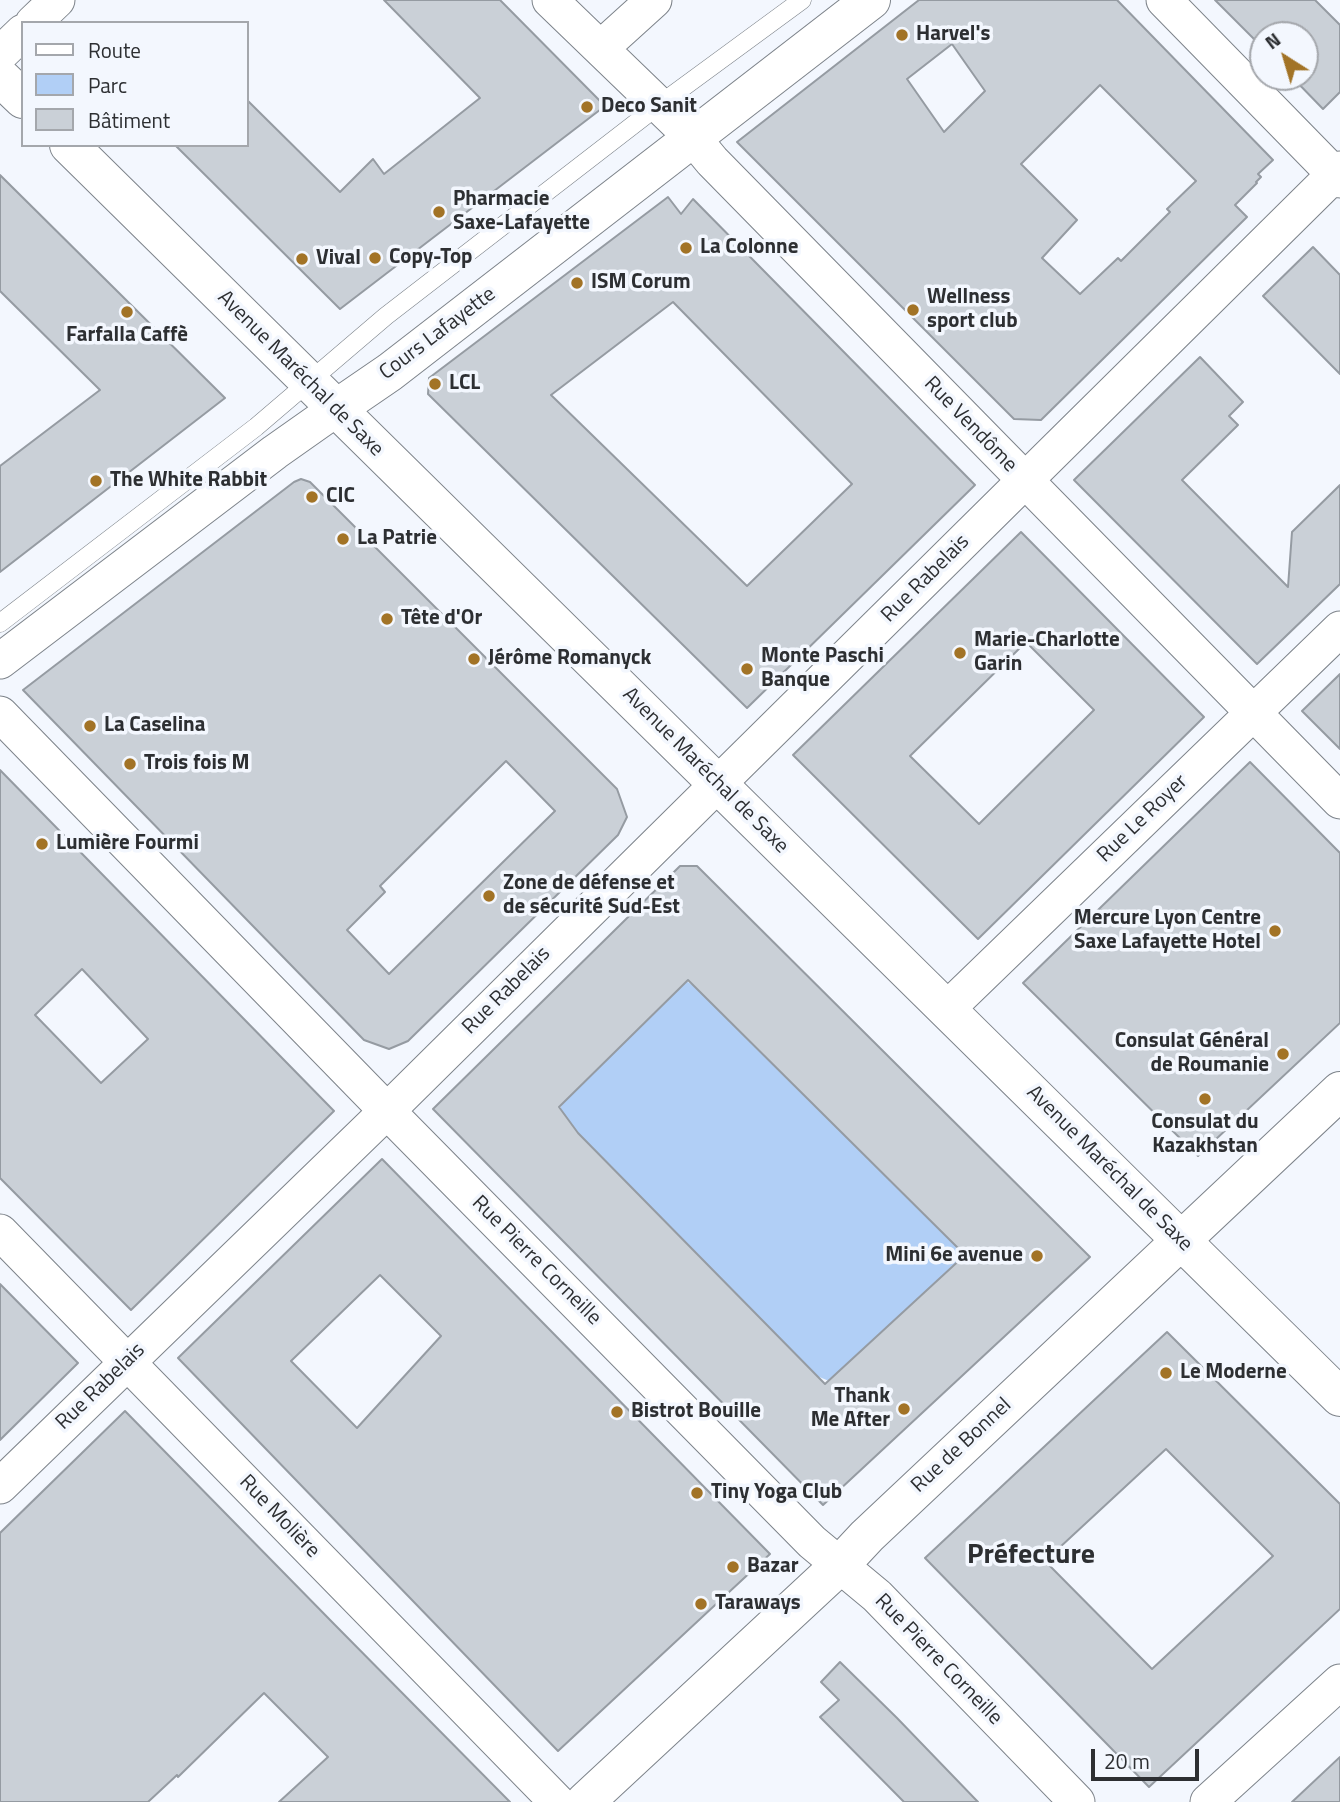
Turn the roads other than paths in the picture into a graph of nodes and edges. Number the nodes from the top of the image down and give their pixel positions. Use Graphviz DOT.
graph roads {
  1 [pos="57,0"];
  2 [pos="550,0"];
  3 [pos="653,0"];
  4 [pos="802,0"];
  5 [pos="871,0"];
  6 [pos="1164,0"];
  7 [pos="35,21"];
  8 [pos="21,34"];
  9 [pos="601,48"];
  10 [pos="0,54"];
  11 [pos="0,77"];
  12 [pos="21,97"];
  13 [pos="659,105"];
  14 [pos="693,138"];
  15 [pos="71,147"];
  16 [pos="1338,175"];
  17 [pos="309,381"];
  18 [pos="336,410"];
  19 [pos="1024,480"];
  20 [pos="0,623"];
  21 [pos="1340,629"];
  22 [pos="0,662"];
  23 [pos="1254,712"];
  24 [pos="0,714"];
  25 [pos="718,783"];
  26 [pos="1340,801"];
  27 [pos="947,1009"];
  28 [pos="1340,1091"];
  29 [pos="387,1111"];
  30 [pos="0,1232"];
  31 [pos="1181,1240"];
  32 [pos="128,1362"];
  33 [pos="1340,1397"];
  34 [pos="0,1486"];
  35 [pos="839,1566"];
  36 [pos="1340,1682"];
  37 [pos="558,1802"];
  38 [pos="585,1802"];
  39 [pos="1077,1802"];
  40 [pos="1208,1802"];
  1 -- 7 [label="street"];
  2 -- 9 [label="street, Rue Vendôme"];
  3 -- 9 [label="street"];
  4 -- 13 [label="lane"];
  5 -- 14 [label="main road, Cours Lafayette"];
  6 -- 16 [label="street"];
  8 -- 10 [label="street"];
  9 -- 13 [label="street, Rue Vendôme"];
  11 -- 12 [label="main road"];
  13 -- 14 [label="street, Rue Vendôme"];
  13 -- 17 [label="lane"];
  14 -- 18 [label="main road, Cours Lafayette"];
  14 -- 19 [label="street, Rue Vendôme"];
  15 -- 17 [label="main road, Avenue Maréchal de Saxe"];
  16 -- 19 [label="street, Rue Rabelais"];
  17 -- 18 [label="main road, Avenue Maréchal de Saxe"];
  17 -- 20 [label="lane"];
  18 -- 22 [label="street, Cours Lafayette"];
  18 -- 25 [label="main road, Avenue Maréchal de Saxe"];
  19 -- 23 [label="street, Rue Vendôme"];
  19 -- 25 [label="street, Rue Rabelais"];
  21 -- 23 [label="street, Rue Le Royer"];
  23 -- 26 [label="street, Rue Vendôme"];
  23 -- 27 [label="street, Rue Le Royer"];
  24 -- 29 [label="street, Rue Pierre Corneille"];
  25 -- 27 [label="main road, Avenue Maréchal de Saxe"];
  25 -- 29 [label="street, Rue Rabelais"];
  27 -- 31 [label="main road, Avenue Maréchal de Saxe"];
  28 -- 31 [label="main road, Rue de Bonnel"];
  29 -- 32 [label="street, Rue Rabelais"];
  29 -- 35 [label="street, Rue Pierre Corneille"];
  30 -- 32 [label="street, Rue Molière"];
  31 -- 33 [label="main road, Avenue Maréchal de Saxe"];
  31 -- 35 [label="main road, Rue de Bonnel"];
  32 -- 34 [label="street, Rue Rabelais"];
  32 -- 37 [label="street, Rue Molière"];
  35 -- 38 [label="main road, Rue de Bonnel"];
  35 -- 39 [label="street, Rue Pierre Corneille"];
  36 -- 40 [label="street"];
}
